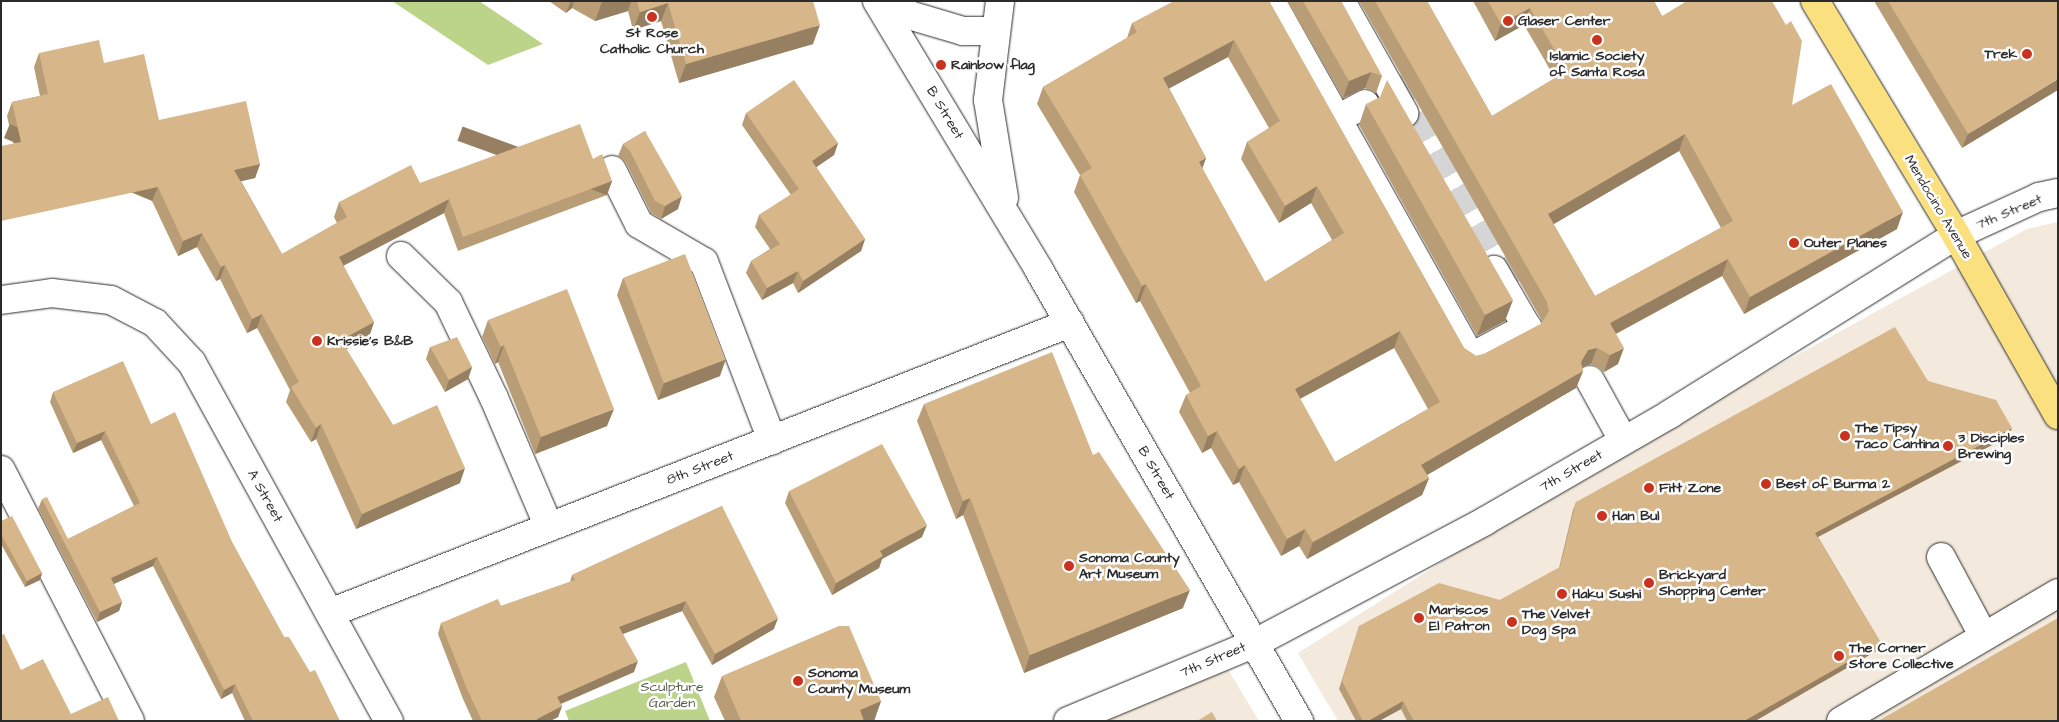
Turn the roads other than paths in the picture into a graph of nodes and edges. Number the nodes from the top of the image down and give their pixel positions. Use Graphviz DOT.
graph roads {
  1 [pos="877,1"];
  2 [pos="883,1"];
  3 [pos="1000,1"];
  4 [pos="1271,1"];
  5 [pos="1341,1"];
  6 [pos="1815,1"];
  7 [pos="996,31"];
  8 [pos="1365,104"];
  9 [pos="1335,120"];
  10 [pos="1419,139"];
  11 [pos="612,170"];
  12 [pos="2058,193"];
  13 [pos="1013,225"];
  14 [pos="1956,235"];
  15 [pos="1483,250"];
  16 [pos="401,256"];
  17 [pos="1,300"];
  18 [pos="1070,323"];
  19 [pos="1590,380"];
  20 [pos="2058,414"];
  21 [pos="772,440"];
  22 [pos="1623,440"];
  23 [pos="1,470"];
  24 [pos="548,527"];
  25 [pos="1941,557"];
  26 [pos="2058,593"];
  27 [pos="330,613"];
  28 [pos="1983,635"];
  29 [pos="1255,643"];
  30 [pos="130,721"];
  31 [pos="389,721"];
  32 [pos="1068,721"];
  33 [pos="1299,721"];
  34 [pos="1841,721"];
  1 -- 13 [label="street, B Street"];
  2 -- 7 [label="street"];
  3 -- 7 [label="street, B Street"];
  4 -- 9 [label="street"];
  5 -- 10 [label="street"];
  6 -- 14 [label="main road, Mendocino Avenue"];
  7 -- 13 [label="street, B Street"];
  8 -- 9 [label="street"];
  9 -- 15 [label="street"];
  11 -- 21 [label="street"];
  12 -- 14 [label="street, 7th Street"];
  13 -- 18 [label="street, B Street"];
  14 -- 20 [label="main road, Mendocino Avenue"];
  14 -- 22 [label="street, 7th Street"];
  16 -- 24 [label="street"];
  17 -- 27 [label="street, A Street"];
  18 -- 21 [label="street, 8th Street"];
  18 -- 29 [label="street, B Street"];
  19 -- 22 [label="street"];
  21 -- 24 [label="street, 8th Street"];
  22 -- 29 [label="street, 7th Street"];
  23 -- 30 [label="street"];
  24 -- 27 [label="street, 8th Street"];
  25 -- 28 [label="street"];
  26 -- 28 [label="street"];
  27 -- 31 [label="street, A Street"];
  28 -- 34 [label="street"];
  29 -- 32 [label="street, 7th Street"];
  29 -- 33 [label="street, B Street"];
}
